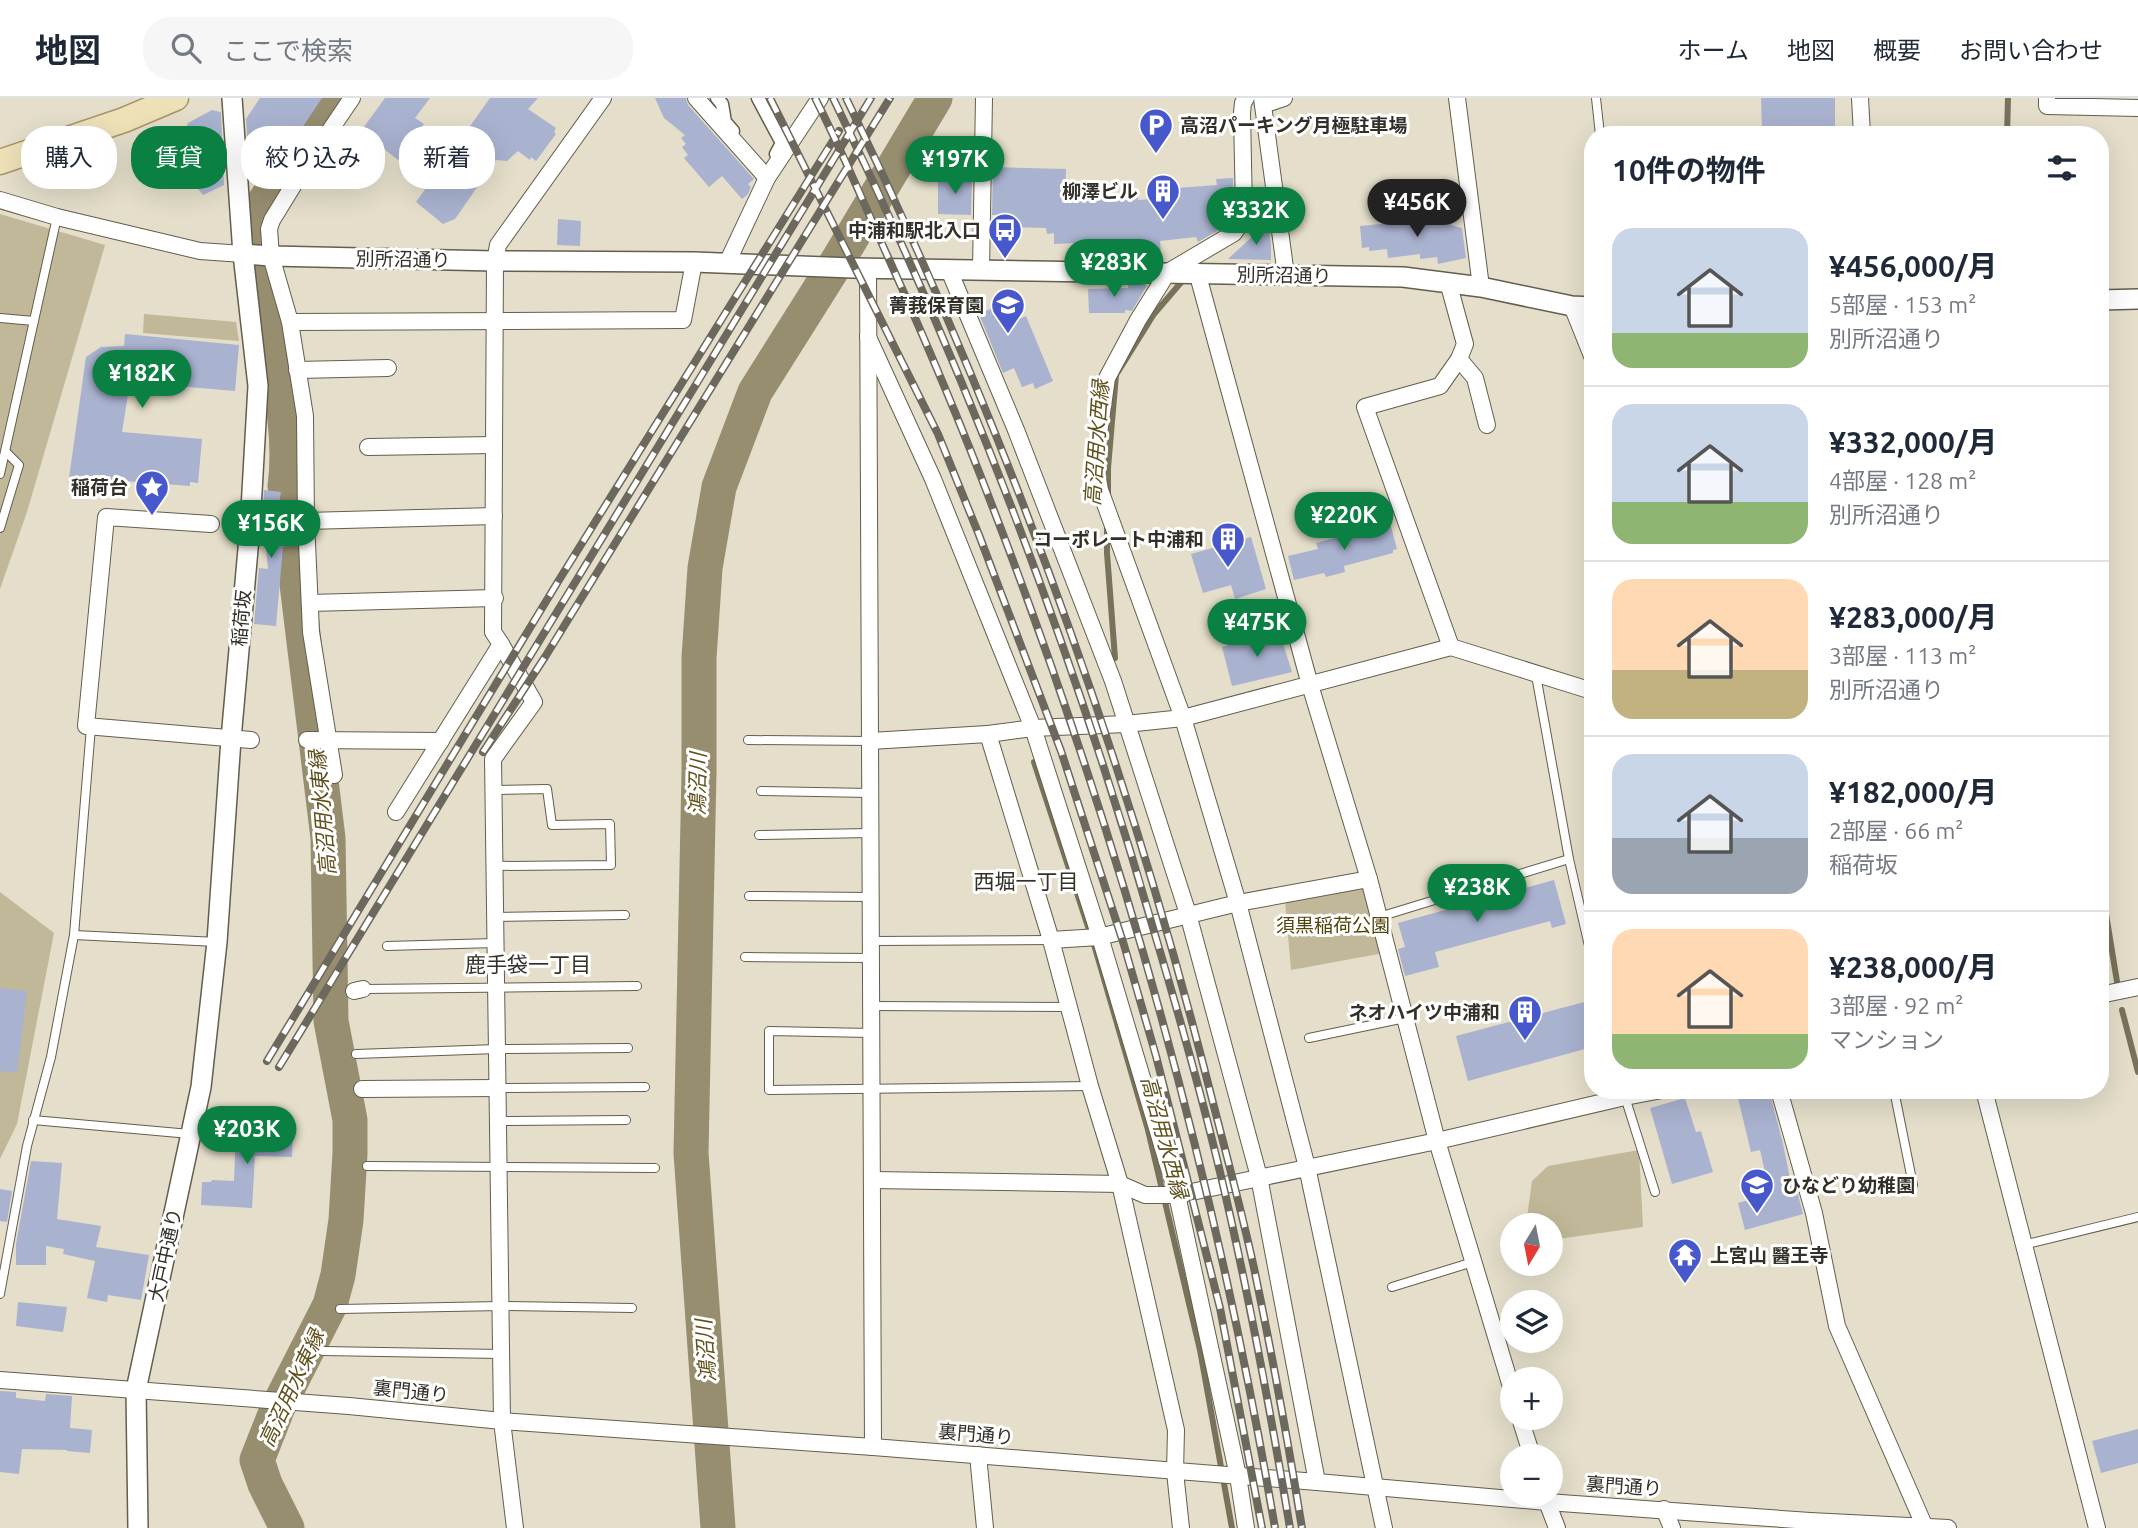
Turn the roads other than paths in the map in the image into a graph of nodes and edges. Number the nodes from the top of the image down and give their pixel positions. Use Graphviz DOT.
graph roads {
  1 [pos="176,98"];
  2 [pos="232,98"];
  3 [pos="352,98"];
  4 [pos="603,98"];
  5 [pos="696,98"];
  6 [pos="717,98"];
  7 [pos="758,98"];
  8 [pos="820,98"];
  9 [pos="984,98"];
  10 [pos="1246,98"];
  11 [pos="1284,98"];
  12 [pos="1457,98"];
  13 [pos="1596,98"];
  14 [pos="1860,98"];
  15 [pos="2048,98"];
  16 [pos="1263,102"];
  17 [pos="2138,108"];
  18 [pos="1599,126"];
  19 [pos="1862,126"];
  20 [pos="0,162"];
  21 [pos="767,178"];
  22 [pos="0,200"];
  23 [pos="57,217"];
  24 [pos="258,255"];
  25 [pos="495,261"];
  26 [pos="694,262"];
  27 [pos="727,263"];
  28 [pos="868,268"];
  29 [pos="949,270"];
  30 [pos="981,270"];
  31 [pos="1186,272"];
  32 [pos="1286,275"];
  33 [pos="1448,282"];
  34 [pos="1481,287"];
  35 [pos="2138,299"];
  36 [pos="2109,300"];
  37 [pos="1572,306"];
  38 [pos="1584,307"];
  39 [pos="0,318"];
  40 [pos="34,321"];
  41 [pos="496,321"];
  42 [pos="290,322"];
  43 [pos="1584,336"];
  44 [pos="868,337"];
  45 [pos="1458,359"];
  46 [pos="388,368"];
  47 [pos="297,370"];
  48 [pos="1487,425"];
  49 [pos="494,445"];
  50 [pos="368,447"];
  51 [pos="6,452"];
  52 [pos="0,474"];
  53 [pos="494,516"];
  54 [pos="306,521"];
  55 [pos="211,524"];
  56 [pos="0,528"];
  57 [pos="495,598"];
  58 [pos="310,603"];
  59 [pos="501,644"];
  60 [pos="1451,647"];
  61 [pos="1536,675"];
  62 [pos="1310,685"];
  63 [pos="1584,689"];
  64 [pos="1183,718"];
  65 [pos="1126,724"];
  66 [pos="91,727"];
  67 [pos="1033,728"];
  68 [pos="988,734"];
  69 [pos="230,739"];
  70 [pos="251,740"];
  71 [pos="320,740"];
  72 [pos="748,740"];
  73 [pos="441,741"];
  74 [pos="870,741"];
  75 [pos="334,775"];
  76 [pos="493,790"];
  77 [pos="761,791"];
  78 [pos="870,793"];
  79 [pos="396,812"];
  80 [pos="870,833"];
  81 [pos="759,835"];
  82 [pos="1569,859"];
  83 [pos="494,866"];
  84 [pos="1369,879"];
  85 [pos="749,895"];
  86 [pos="871,897"];
  87 [pos="1238,903"];
  88 [pos="1188,914"];
  89 [pos="625,915"];
  90 [pos="495,917"];
  91 [pos="1379,917"];
  92 [pos="1584,924"];
  93 [pos="74,935"];
  94 [pos="1099,937"];
  95 [pos="1051,940"];
  96 [pos="871,941"];
  97 [pos="217,942"];
  98 [pos="495,943"];
  99 [pos="387,946"];
  100 [pos="745,957"];
  101 [pos="871,958"];
  102 [pos="636,986"];
  103 [pos="2138,987"];
  104 [pos="496,988"];
  105 [pos="358,990"];
  106 [pos="2109,993"];
  107 [pos="871,1006"];
  108 [pos="1069,1007"];
  109 [pos="1405,1018"];
  110 [pos="871,1033"];
  111 [pos="1309,1038"];
  112 [pos="628,1048"];
  113 [pos="497,1049"];
  114 [pos="356,1054"];
  115 [pos="1090,1086"];
  116 [pos="645,1087"];
  117 [pos="498,1088"];
  118 [pos="362,1089"];
  119 [pos="871,1090"];
  120 [pos="1604,1099"];
  121 [pos="1626,1099"];
  122 [pos="1782,1099"];
  123 [pos="1896,1099"];
  124 [pos="1986,1099"];
  125 [pos="33,1120"];
  126 [pos="626,1120"];
  127 [pos="498,1121"];
  128 [pos="190,1134"];
  129 [pos="1437,1141"];
  130 [pos="367,1167"];
  131 [pos="1307,1167"];
  132 [pos="499,1168"];
  133 [pos="655,1168"];
  134 [pos="1259,1177"];
  135 [pos="872,1180"];
  136 [pos="1119,1184"];
  137 [pos="1913,1185"];
  138 [pos="1656,1192"];
  139 [pos="1174,1195"];
  140 [pos="2138,1217"];
  141 [pos="2023,1245"];
  142 [pos="1473,1262"];
  143 [pos="1392,1287"];
  144 [pos="0,1294"];
  145 [pos="501,1306"];
  146 [pos="632,1308"];
  147 [pos="340,1309"];
  148 [pos="323,1352"];
  149 [pos="501,1354"];
  150 [pos="1505,1367"];
  151 [pos="0,1380"];
  152 [pos="136,1390"];
  153 [pos="502,1421"];
  154 [pos="873,1447"];
  155 [pos="978,1455"];
  156 [pos="1175,1472"];
  157 [pos="1229,1475"];
  158 [pos="1317,1482"];
  159 [pos="1374,1487"];
  160 [pos="1500,1495"];
  161 [pos="1563,1500"];
  162 [pos="1549,1507"];
  163 [pos="1664,1509"];
  164 [pos="1811,1525"];
  165 [pos="1923,1525"];
  166 [pos="138,1528"];
  167 [pos="514,1528"];
  168 [pos="985,1528"];
  169 [pos="1181,1528"];
  170 [pos="1246,1528"];
  171 [pos="1384,1528"];
  172 [pos="1557,1528"];
  173 [pos="1672,1528"];
  174 [pos="1948,1528"];
  175 [pos="2097,1528"];
  1 -- 20 [label="main road"];
  2 -- 24 [label="street, 稲荷坂"];
  3 -- 24 [label="street"];
  4 -- 25 [label="street"];
  5 -- 21 [label="street"];
  6 -- 7 [label="street"];
  8 -- 21 [label="street"];
  9 -- 30 [label="street"];
  10 -- 31 [label="street"];
  11 -- 16 [label="street"];
  12 -- 34 [label="street"];
  13 -- 18 [label="lane"];
  14 -- 19 [label="street"];
  15 -- 17 [label="street"];
  16 -- 32 [label="street"];
  21 -- 27 [label="street"];
  22 -- 23 [label="street, 別所沼通り"];
  23 -- 24 [label="street, 別所沼通り"];
  23 -- 40 [label="lane"];
  24 -- 25 [label="street, 別所沼通り"];
  24 -- 42 [label="street"];
  24 -- 69 [label="street, 稲荷坂"];
  25 -- 26 [label="street, 別所沼通り"];
  25 -- 41 [label="street"];
  26 -- 27 [label="street, 別所沼通り"];
  26 -- 41 [label="street"];
  27 -- 28 [label="street, 別所沼通り"];
  28 -- 29 [label="street, 別所沼通り"];
  28 -- 44 [label="street"];
  29 -- 30 [label="street, 別所沼通り"];
  29 -- 65 [label="street"];
  30 -- 31 [label="street, 別所沼通り"];
  31 -- 32 [label="street, 別所沼通り"];
  31 -- 62 [label="street"];
  31 -- 64 [label="street"];
  32 -- 33 [label="street, 別所沼通り"];
  33 -- 34 [label="street, 別所沼通り"];
  33 -- 45 [label="street"];
  34 -- 37 [label="street, 別所沼通り"];
  35 -- 36 [label="street"];
  37 -- 38 [label="street, 別所沼通り"];
  37 -- 43 [label="street"];
  39 -- 40 [label="lane"];
  40 -- 51 [label="lane"];
  41 -- 42 [label="street"];
  41 -- 49 [label="street"];
  42 -- 47 [label="street"];
  44 -- 67 [label="street"];
  44 -- 74 [label="street"];
  45 -- 48 [label="street"];
  45 -- 60 [label="street"];
  46 -- 47 [label="street"];
  47 -- 54 [label="street"];
  49 -- 50 [label="street"];
  49 -- 53 [label="street"];
  51 -- 52 [label="lane"];
  51 -- 56 [label="lane"];
  53 -- 54 [label="street"];
  53 -- 57 [label="street"];
  54 -- 58 [label="street"];
  55 -- 66 [label="street"];
  57 -- 58 [label="street"];
  57 -- 59 [label="street"];
  58 -- 71 [label="street"];
  59 -- 73 [label="street"];
  59 -- 76 [label="street"];
  60 -- 61 [label="street"];
  60 -- 62 [label="street"];
  61 -- 63 [label="street"];
  61 -- 82 [label="lane"];
  62 -- 64 [label="street"];
  62 -- 84 [label="street"];
  64 -- 65 [label="street"];
  64 -- 87 [label="street"];
  65 -- 67 [label="street"];
  65 -- 88 [label="street"];
  66 -- 69 [label="street"];
  66 -- 93 [label="lane"];
  67 -- 68 [label="street"];
  67 -- 94 [label="street"];
  68 -- 74 [label="street"];
  68 -- 95 [label="street"];
  69 -- 70 [label="street"];
  69 -- 97 [label="street, 稲荷坂"];
  71 -- 73 [label="street"];
  71 -- 75 [label="street"];
  72 -- 74 [label="lane"];
  73 -- 79 [label="street"];
  74 -- 78 [label="street"];
  76 -- 83 [label="street"];
  76 -- 83 [label="lane"];
  77 -- 78 [label="lane"];
  78 -- 80 [label="street"];
  80 -- 81 [label="lane"];
  80 -- 86 [label="street"];
  82 -- 91 [label="lane"];
  82 -- 92 [label="lane"];
  83 -- 90 [label="street"];
  84 -- 87 [label="street"];
  84 -- 91 [label="street"];
  85 -- 86 [label="lane"];
  86 -- 96 [label="street"];
  87 -- 88 [label="street"];
  87 -- 131 [label="street"];
  88 -- 94 [label="street"];
  88 -- 134 [label="street"];
  89 -- 90 [label="lane"];
  90 -- 98 [label="street"];
  91 -- 109 [label="street"];
  93 -- 97 [label="lane"];
  93 -- 125 [label="lane"];
  94 -- 95 [label="street"];
  94 -- 139 [label="street"];
  95 -- 96 [label="lane"];
  95 -- 108 [label="street"];
  96 -- 101 [label="street"];
  97 -- 128 [label="street, 大戸中通り"];
  98 -- 99 [label="lane"];
  98 -- 104 [label="street"];
  100 -- 101 [label="lane"];
  101 -- 107 [label="street"];
  102 -- 104 [label="lane"];
  103 -- 106 [label="street"];
  104 -- 105 [label="lane"];
  104 -- 113 [label="street"];
  107 -- 108 [label="lane"];
  107 -- 110 [label="street"];
  108 -- 115 [label="street"];
  109 -- 111 [label="lane"];
  109 -- 129 [label="street"];
  110 -- 119 [label="street"];
  110 -- 119 [label="lane"];
  112 -- 113 [label="lane"];
  113 -- 114 [label="lane"];
  113 -- 117 [label="street"];
  115 -- 119 [label="lane"];
  115 -- 136 [label="street"];
  116 -- 117 [label="lane"];
  117 -- 118 [label="street"];
  117 -- 127 [label="street"];
  119 -- 135 [label="street"];
  120 -- 129 [label="street"];
  121 -- 138 [label="lane"];
  122 -- 165 [label="street"];
  123 -- 137 [label="lane"];
  124 -- 141 [label="street"];
  125 -- 128 [label="lane"];
  125 -- 144 [label="lane"];
  126 -- 127 [label="lane"];
  127 -- 132 [label="street"];
  128 -- 152 [label="street, 大戸中通り"];
  129 -- 131 [label="street"];
  129 -- 142 [label="street"];
  130 -- 132 [label="lane"];
  131 -- 134 [label="street"];
  131 -- 159 [label="street"];
  132 -- 133 [label="lane"];
  132 -- 145 [label="street"];
  134 -- 139 [label="street"];
  134 -- 158 [label="street"];
  135 -- 136 [label="street"];
  135 -- 154 [label="street"];
  136 -- 139 [label="street"];
  136 -- 156 [label="street"];
  139 -- 157 [label="street"];
  140 -- 141 [label="lane"];
  141 -- 175 [label="street"];
  142 -- 143 [label="lane"];
  142 -- 150 [label="street"];
  145 -- 146 [label="lane"];
  145 -- 147 [label="lane"];
  145 -- 149 [label="street"];
  148 -- 149 [label="lane"];
  149 -- 153 [label="street"];
  151 -- 152 [label="street, 裏門通り"];
  152 -- 153 [label="street, 裏門通り"];
  152 -- 166 [label="street, 大戸中通り"];
  153 -- 154 [label="street, 裏門通り"];
  153 -- 167 [label="street"];
  154 -- 155 [label="street, 裏門通り"];
  155 -- 156 [label="street, 裏門通り"];
  155 -- 168 [label="street"];
  156 -- 157 [label="street, 裏門通り"];
  156 -- 169 [label="street"];
  157 -- 158 [label="street, 裏門通り"];
  157 -- 170 [label="street"];
  158 -- 159 [label="street, 裏門通り"];
  159 -- 160 [label="street, 裏門通り"];
  159 -- 171 [label="street"];
  161 -- 163 [label="street, 裏門通り"];
  162 -- 172 [label="street"];
  163 -- 164 [label="street, 裏門通り"];
  163 -- 173 [label="street"];
  164 -- 165 [label="street, 裏門通り"];
  165 -- 174 [label="street, 裏門通り"];
}
